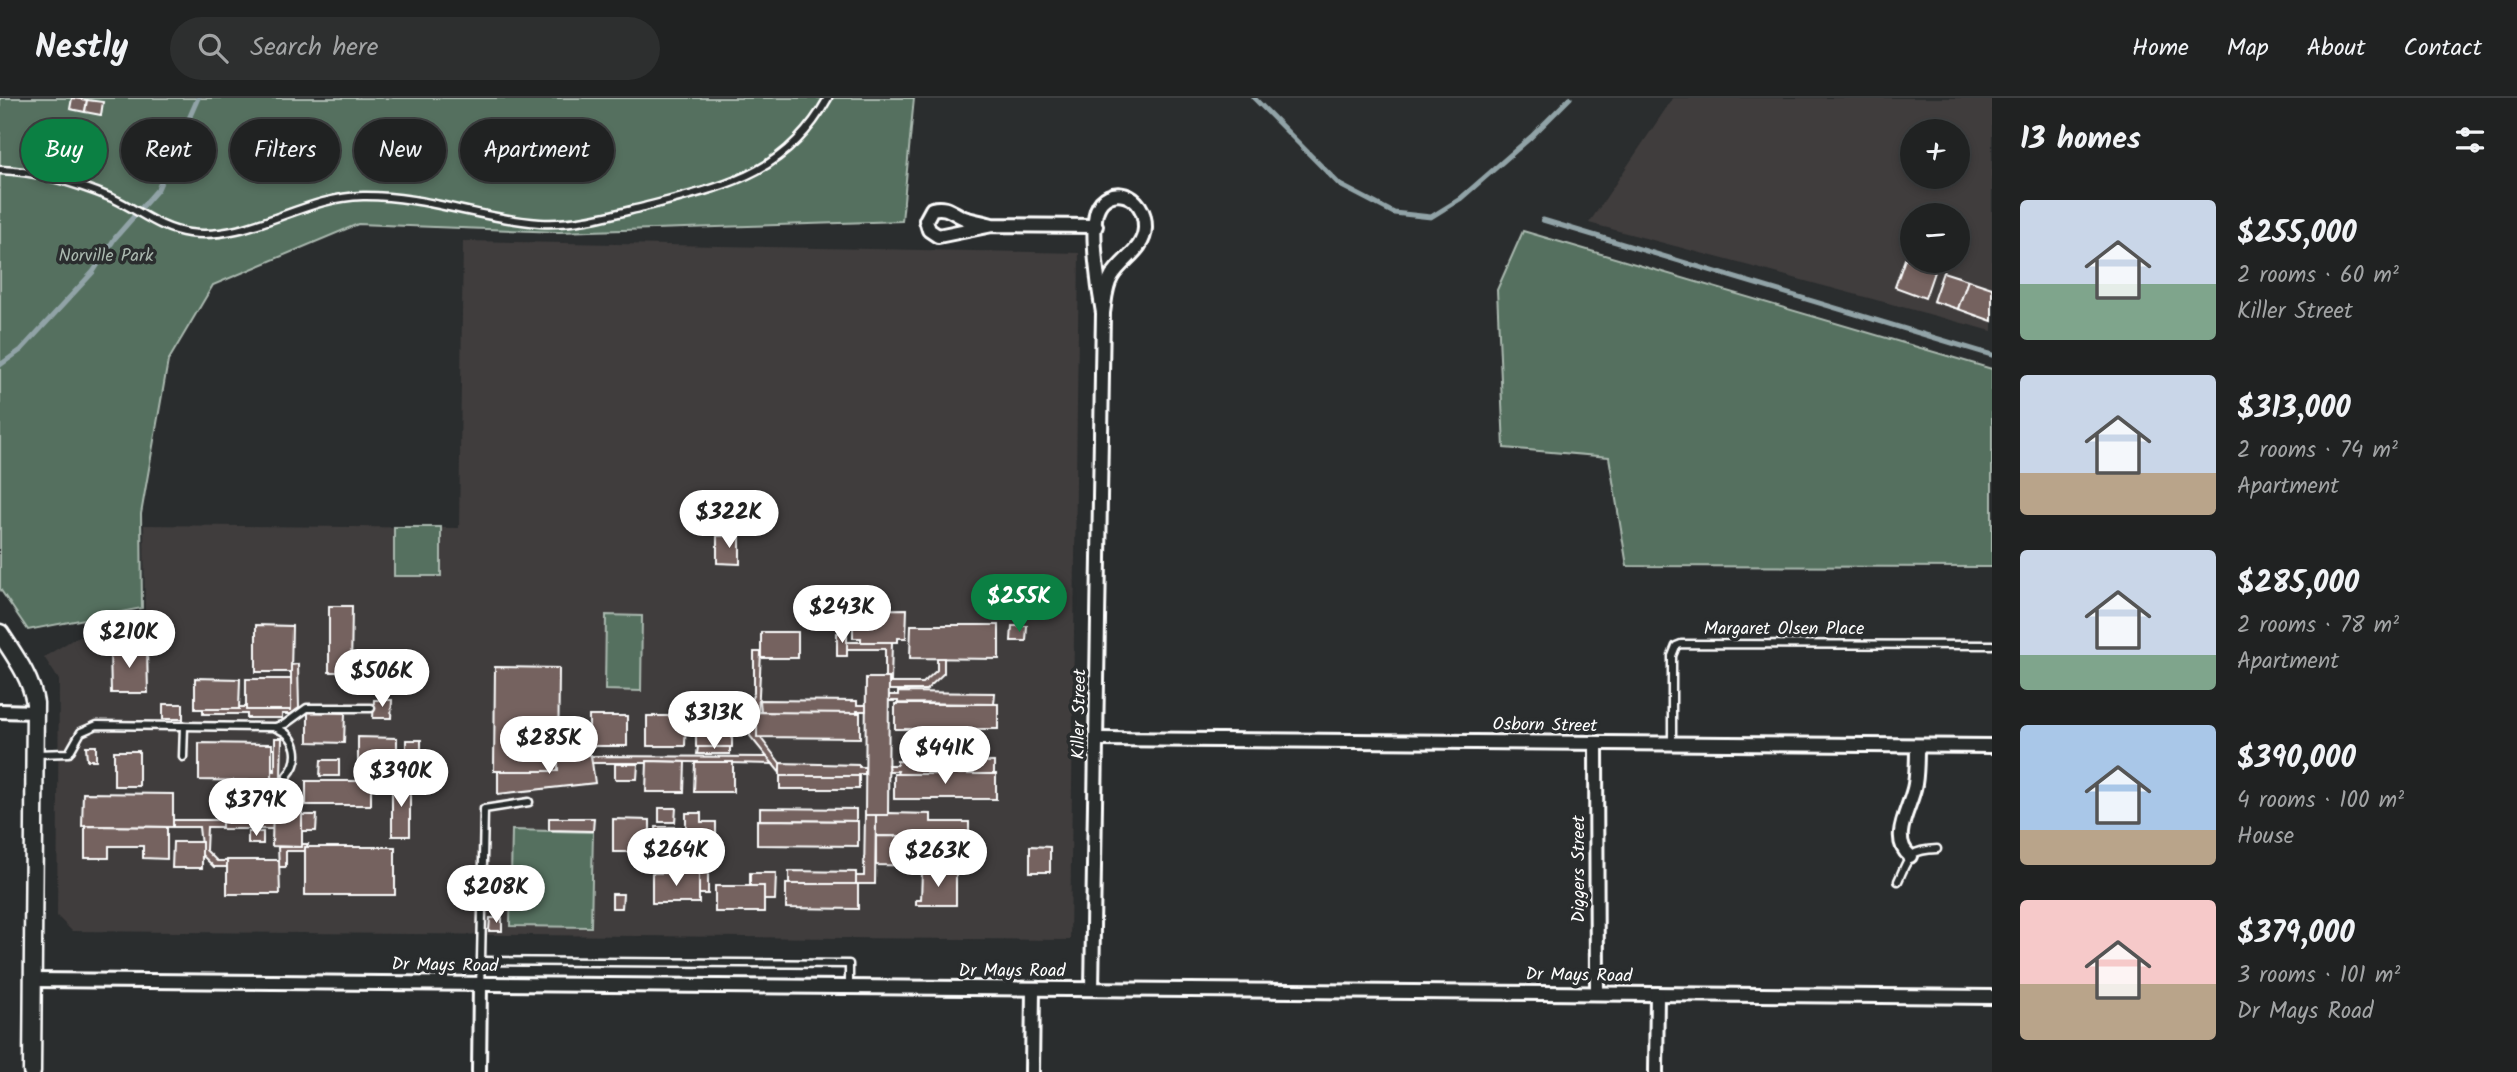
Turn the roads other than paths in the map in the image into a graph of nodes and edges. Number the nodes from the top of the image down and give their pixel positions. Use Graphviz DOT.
graph roads {
  1 [pos="828,98"];
  2 [pos="0,170"];
  3 [pos="992,225"];
  4 [pos="1096,226"];
  5 [pos="1103,313"];
  6 [pos="0,633"];
  7 [pos="1992,645"];
  8 [pos="371,708"];
  9 [pos="0,712"];
  10 [pos="36,712"];
  11 [pos="184,726"];
  12 [pos="275,727"];
  13 [pos="1097,738"];
  14 [pos="1596,744"];
  15 [pos="1672,745"];
  16 [pos="1917,746"];
  17 [pos="1992,746"];
  18 [pos="35,754"];
  19 [pos="183,757"];
  20 [pos="287,776"];
  21 [pos="529,802"];
  22 [pos="1937,849"];
  23 [pos="1910,856"];
  24 [pos="1898,881"];
  25 [pos="481,961"];
  26 [pos="32,980"];
  27 [pos="480,984"];
  28 [pos="849,988"];
  29 [pos="1033,989"];
  30 [pos="1092,989"];
  31 [pos="1597,993"];
  32 [pos="1657,994"];
  33 [pos="1992,997"];
  34 [pos="32,1072"];
  35 [pos="479,1072"];
  36 [pos="1032,1072"];
  37 [pos="1656,1072"];
  1 -- 2 [label="lane"];
  3 -- 3 [label="street"];
  3 -- 4 [label="street"];
  4 -- 5 [label="street"];
  4 -- 5 [label="street"];
  5 -- 13 [label="street, Killer Street"];
  6 -- 10 [label="street"];
  7 -- 15 [label="lane, Margaret Olsen Place"];
  8 -- 12 [label="lane"];
  9 -- 10 [label="street"];
  10 -- 18 [label="street"];
  11 -- 12 [label="lane"];
  11 -- 18 [label="lane"];
  11 -- 19 [label="lane"];
  12 -- 20 [label="lane"];
  13 -- 14 [label="street, Osborn Street"];
  13 -- 30 [label="street, Killer Street"];
  14 -- 15 [label="street, Osborn Street"];
  14 -- 31 [label="street, Diggers Street"];
  15 -- 16 [label="street, Osborn Street"];
  16 -- 17 [label="street, Osborn Street"];
  16 -- 23 [label="street"];
  18 -- 26 [label="street"];
  21 -- 25 [label="lane"];
  22 -- 23 [label="lane"];
  23 -- 24 [label="lane"];
  25 -- 27 [label="lane"];
  25 -- 28 [label="lane"];
  26 -- 27 [label="street, Dr Mays Road"];
  26 -- 34 [label="street"];
  27 -- 28 [label="street, Dr Mays Road"];
  27 -- 35 [label="street"];
  28 -- 29 [label="street, Dr Mays Road"];
  29 -- 30 [label="street, Dr Mays Road"];
  29 -- 36 [label="street"];
  30 -- 31 [label="street, Dr Mays Road"];
  31 -- 32 [label="street, Dr Mays Road"];
  32 -- 33 [label="street, Dr Mays Road"];
  32 -- 37 [label="street"];
}
